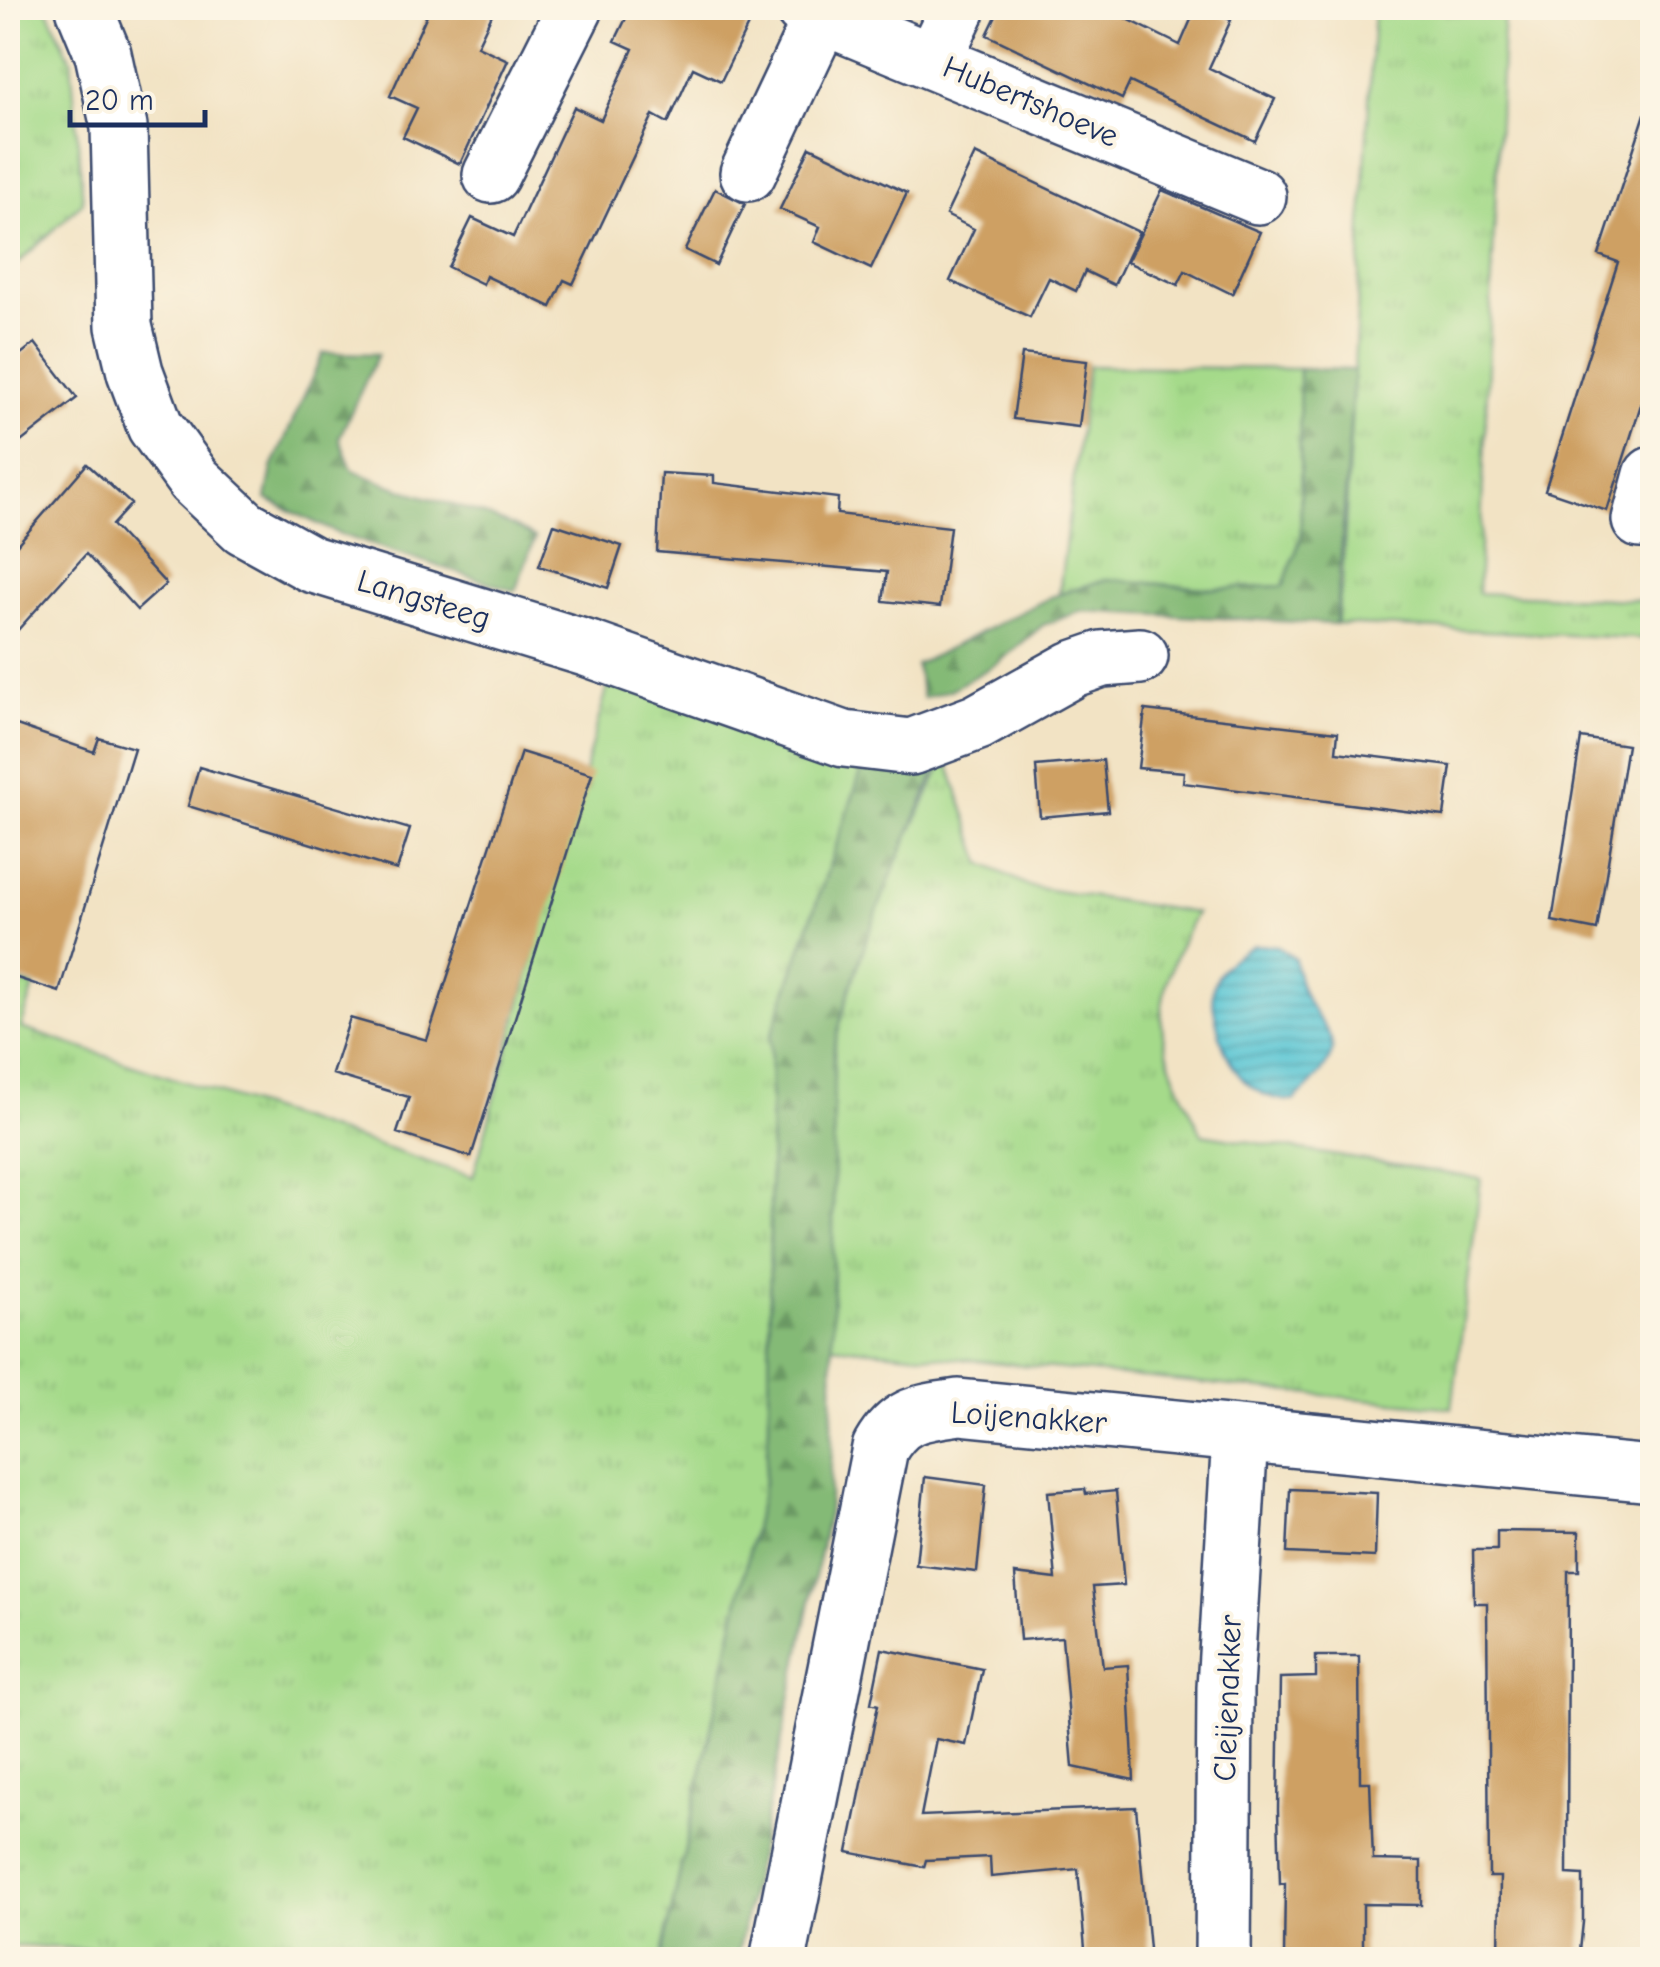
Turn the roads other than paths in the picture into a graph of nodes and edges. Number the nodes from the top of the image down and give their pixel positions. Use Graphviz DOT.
graph roads {
  1 [pos="84,8"];
  2 [pos="576,8"];
  3 [pos="958,8"];
  4 [pos="812,12"];
  5 [pos="932,60"];
  6 [pos="748,172"];
  7 [pos="491,175"];
  8 [pos="1258,196"];
  9 [pos="1140,656"];
  10 [pos="1240,1436"];
  11 [pos="1652,1474"];
  12 [pos="778,1960"];
  13 [pos="1223,1960"];
  1 -- 9 [label="street, Langsteeg"];
  2 -- 7 [label="street"];
  3 -- 5 [label="street"];
  4 -- 5 [label="street, Hubertshoeve"];
  4 -- 6 [label="street"];
  5 -- 8 [label="street, Hubertshoeve"];
  10 -- 11 [label="street, Loijenakker"];
  10 -- 12 [label="street, Loijenakker"];
  10 -- 13 [label="street, Cleijenakker"];
}
